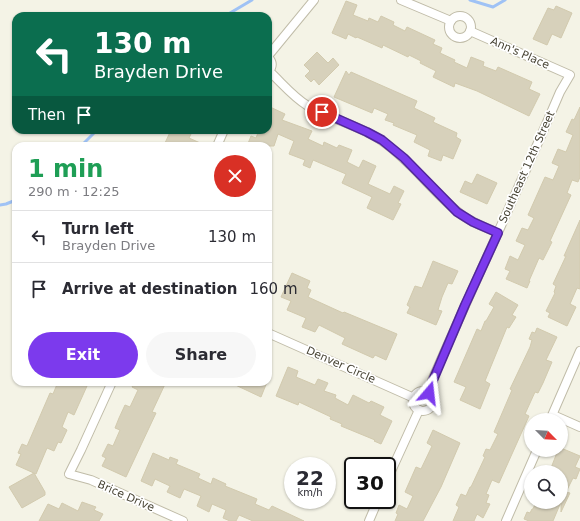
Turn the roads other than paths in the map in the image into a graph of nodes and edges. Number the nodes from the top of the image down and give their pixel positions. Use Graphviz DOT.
graph roads {
  1 [pos="314,0"];
  2 [pos="401,0"];
  3 [pos="451,21"];
  4 [pos="470,31"];
  5 [pos="272,51"];
  6 [pos="272,75"];
  7 [pos="570,75"];
  8 [pos="498,233"];
  9 [pos="272,335"];
  10 [pos="580,351"];
  11 [pos="110,386"];
  12 [pos="428,392"];
  13 [pos="414,398"];
  14 [pos="419,410"];
  15 [pos="553,413"];
  16 [pos="568,423"];
  17 [pos="580,427"];
  18 [pos="534,457"];
  19 [pos="396,460"];
  20 [pos="374,509"];
  21 [pos="183,521"];
  22 [pos="369,521"];
  23 [pos="506,521"];
  1 -- 5 [label="street"];
  2 -- 3 [label="street"];
  3 -- 4 [label="street"];
  3 -- 4 [label="street"];
  4 -- 7 [label="street, Ann's Place"];
  6 -- 8 [label="street"];
  7 -- 8 [label="street, Southeast 12th Street"];
  8 -- 12 [label="street, Southeast 12th Street"];
  9 -- 13 [label="street, Denver Circle"];
  10 -- 15 [label="street"];
  11 -- 21 [label="street, Brice Drive"];
  12 -- 13 [label="street"];
  12 -- 14 [label="street"];
  13 -- 14 [label="street"];
  14 -- 19 [label="street"];
  16 -- 17 [label="street"];
  18 -- 23 [label="street"];
  20 -- 22 [label="street"];
}
